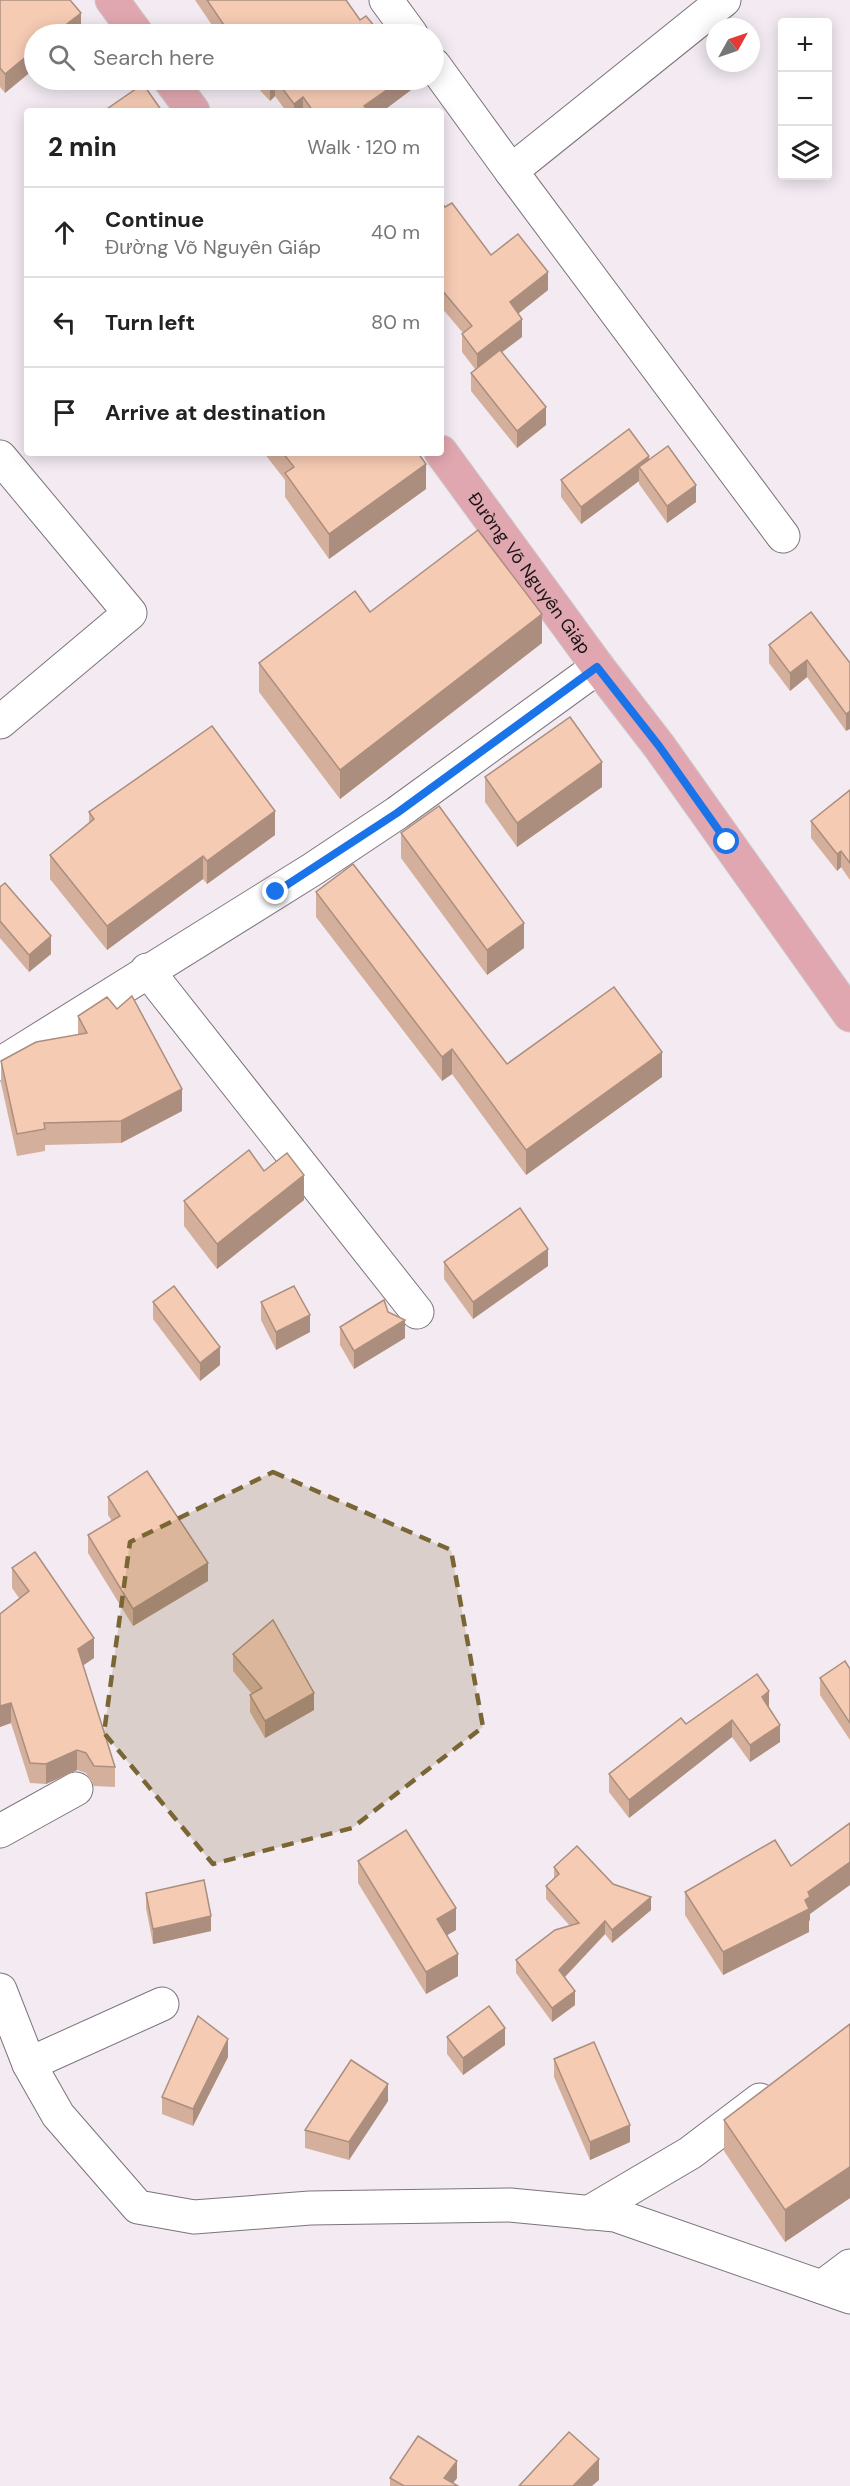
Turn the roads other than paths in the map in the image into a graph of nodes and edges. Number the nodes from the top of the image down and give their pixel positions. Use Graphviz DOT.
graph roads {
  1 [pos="112,0"];
  2 [pos="386,0"];
  3 [pos="724,0"];
  4 [pos="130,24"];
  5 [pos="404,24"];
  6 [pos="444,79"];
  7 [pos="177,90"];
  8 [pos="191,108"];
  9 [pos="511,171"];
  10 [pos="444,456"];
  11 [pos="0,457"];
  12 [pos="783,536"];
  13 [pos="597,667"];
  14 [pos="0,722"];
  15 [pos="147,970"];
  16 [pos="850,1015"];
  17 [pos="0,1064"];
  18 [pos="417,1312"];
  19 [pos="76,1789"];
  20 [pos="0,1831"];
  21 [pos="0,1990"];
  22 [pos="162,2004"];
  23 [pos="29,2064"];
  24 [pos="784,2082"];
  25 [pos="588,2213"];
  26 [pos="850,2266"];
  27 [pos="836,2292"];
  1 -- 4 [label="main road"];
  2 -- 5 [label="street"];
  3 -- 9 [label="street"];
  6 -- 9 [label="street"];
  7 -- 8 [label="main road"];
  9 -- 12 [label="street"];
  10 -- 13 [label="main road, Đường Võ Nguyên Giáp"];
  11 -- 14 [label="street"];
  13 -- 15 [label="street"];
  13 -- 16 [label="main road, Đường Võ Nguyên Giáp"];
  15 -- 17 [label="street"];
  15 -- 18 [label="street"];
  19 -- 20 [label="street"];
  21 -- 23 [label="street"];
  22 -- 23 [label="street"];
  23 -- 25 [label="street"];
  24 -- 25 [label="street"];
  25 -- 27 [label="street"];
  26 -- 27 [label="street"];
}
